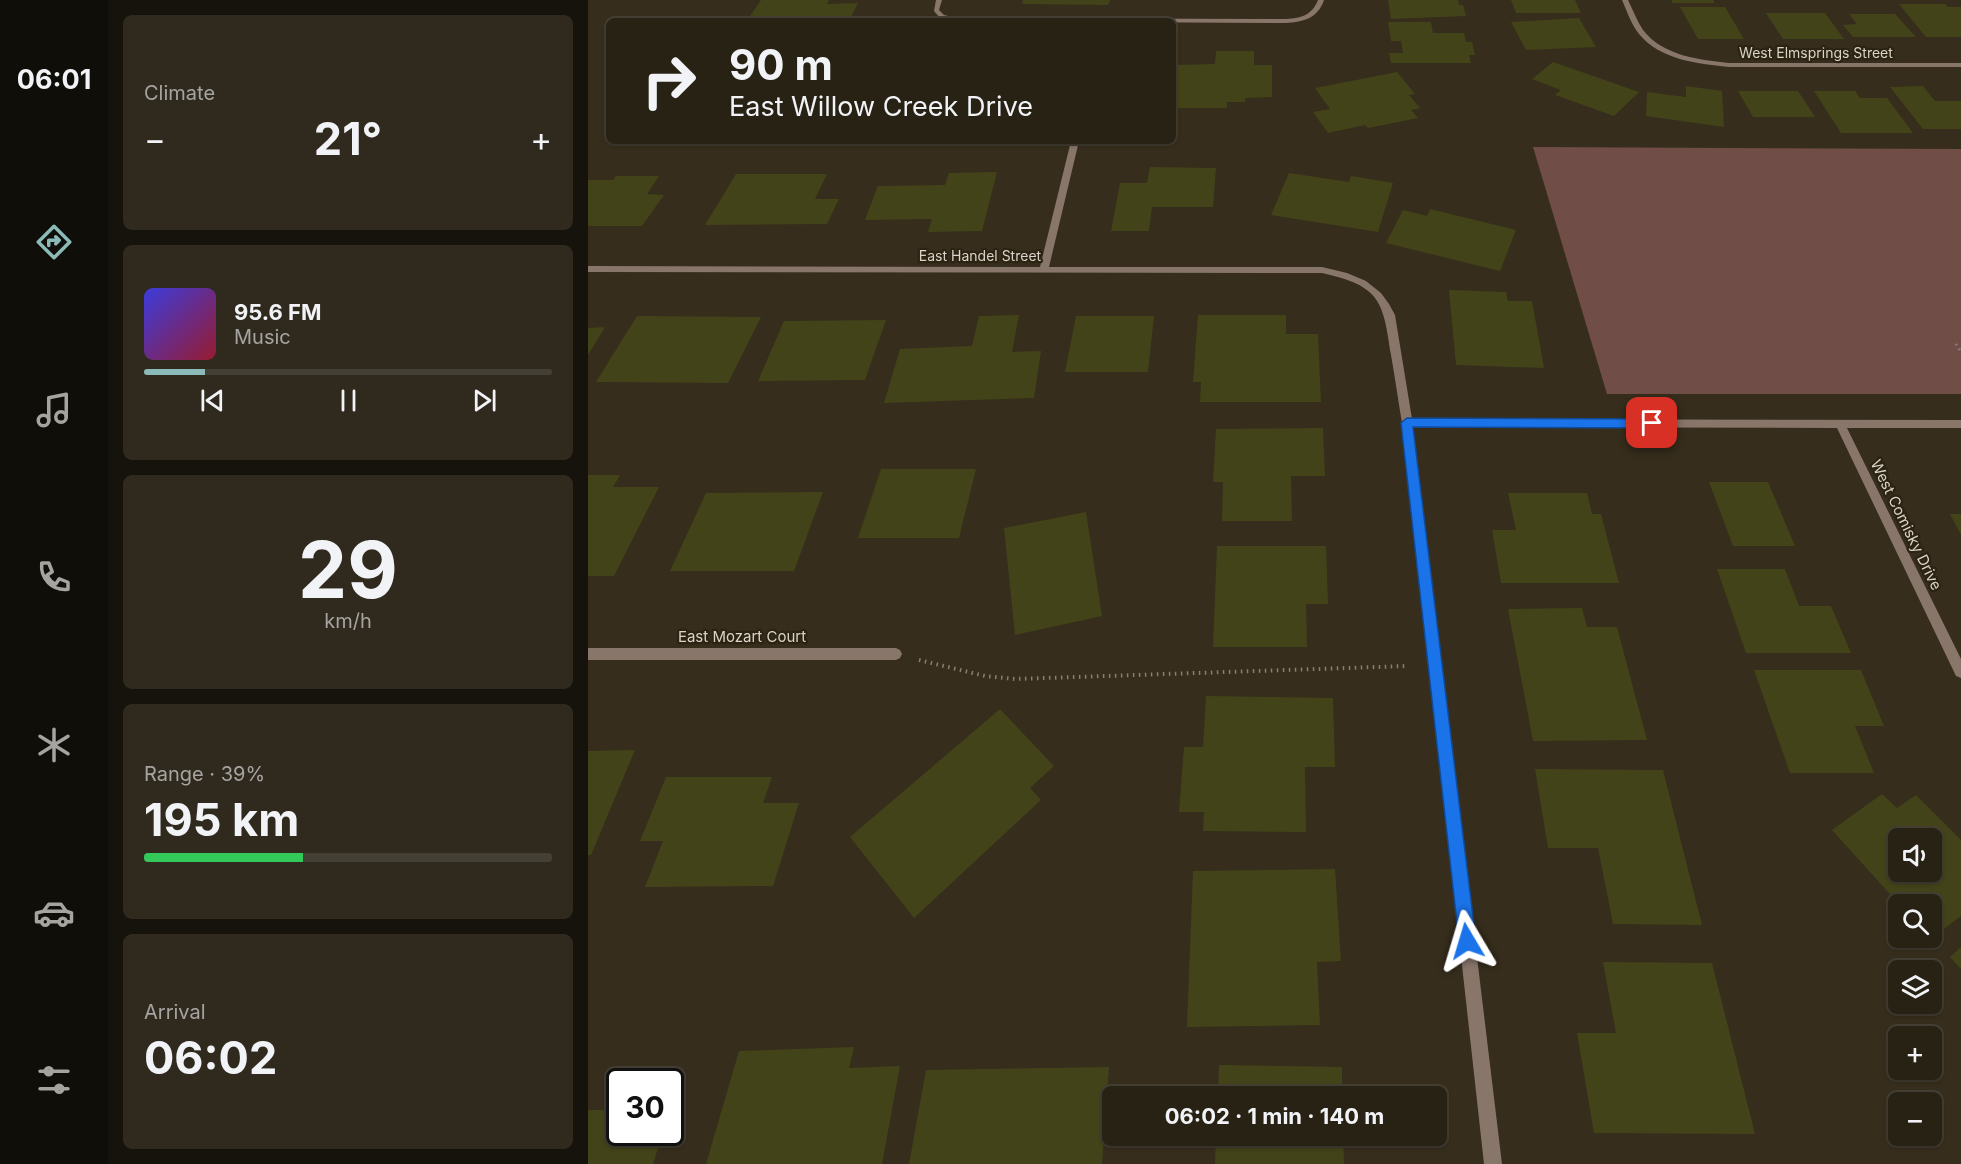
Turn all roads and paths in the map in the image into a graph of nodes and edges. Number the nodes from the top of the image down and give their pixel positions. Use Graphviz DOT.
graph roads {
  1 [pos="939,0"];
  2 [pos="1321,0"];
  3 [pos="1625,0"];
  4 [pos="951,18"];
  5 [pos="1176,21"];
  6 [pos="1961,65"];
  7 [pos="1074,144"];
  8 [pos="588,269"];
  9 [pos="1044,270"];
  10 [pos="1956,344"];
  11 [pos="1961,352"];
  12 [pos="1407,423"];
  13 [pos="1840,424"];
  14 [pos="1961,424"];
  15 [pos="588,654"];
  16 [pos="896,654"];
  17 [pos="1435,666"];
  18 [pos="1961,672"];
  19 [pos="1493,1164"];
  1 -- 4 [label="street"];
  2 -- 5 [label="street"];
  3 -- 6 [label="street, West Elmsprings Street"];
  7 -- 9 [label="street"];
  8 -- 9 [label="street, East Handel Street"];
  9 -- 12 [label="street, East Handel Street"];
  10 -- 11 [label="path"];
  12 -- 13 [label="street"];
  12 -- 17 [label="street"];
  13 -- 14 [label="street"];
  13 -- 18 [label="street, West Comisky Drive"];
  15 -- 16 [label="street, East Mozart Court"];
  16 -- 17 [label="path"];
  17 -- 19 [label="street"];
}
